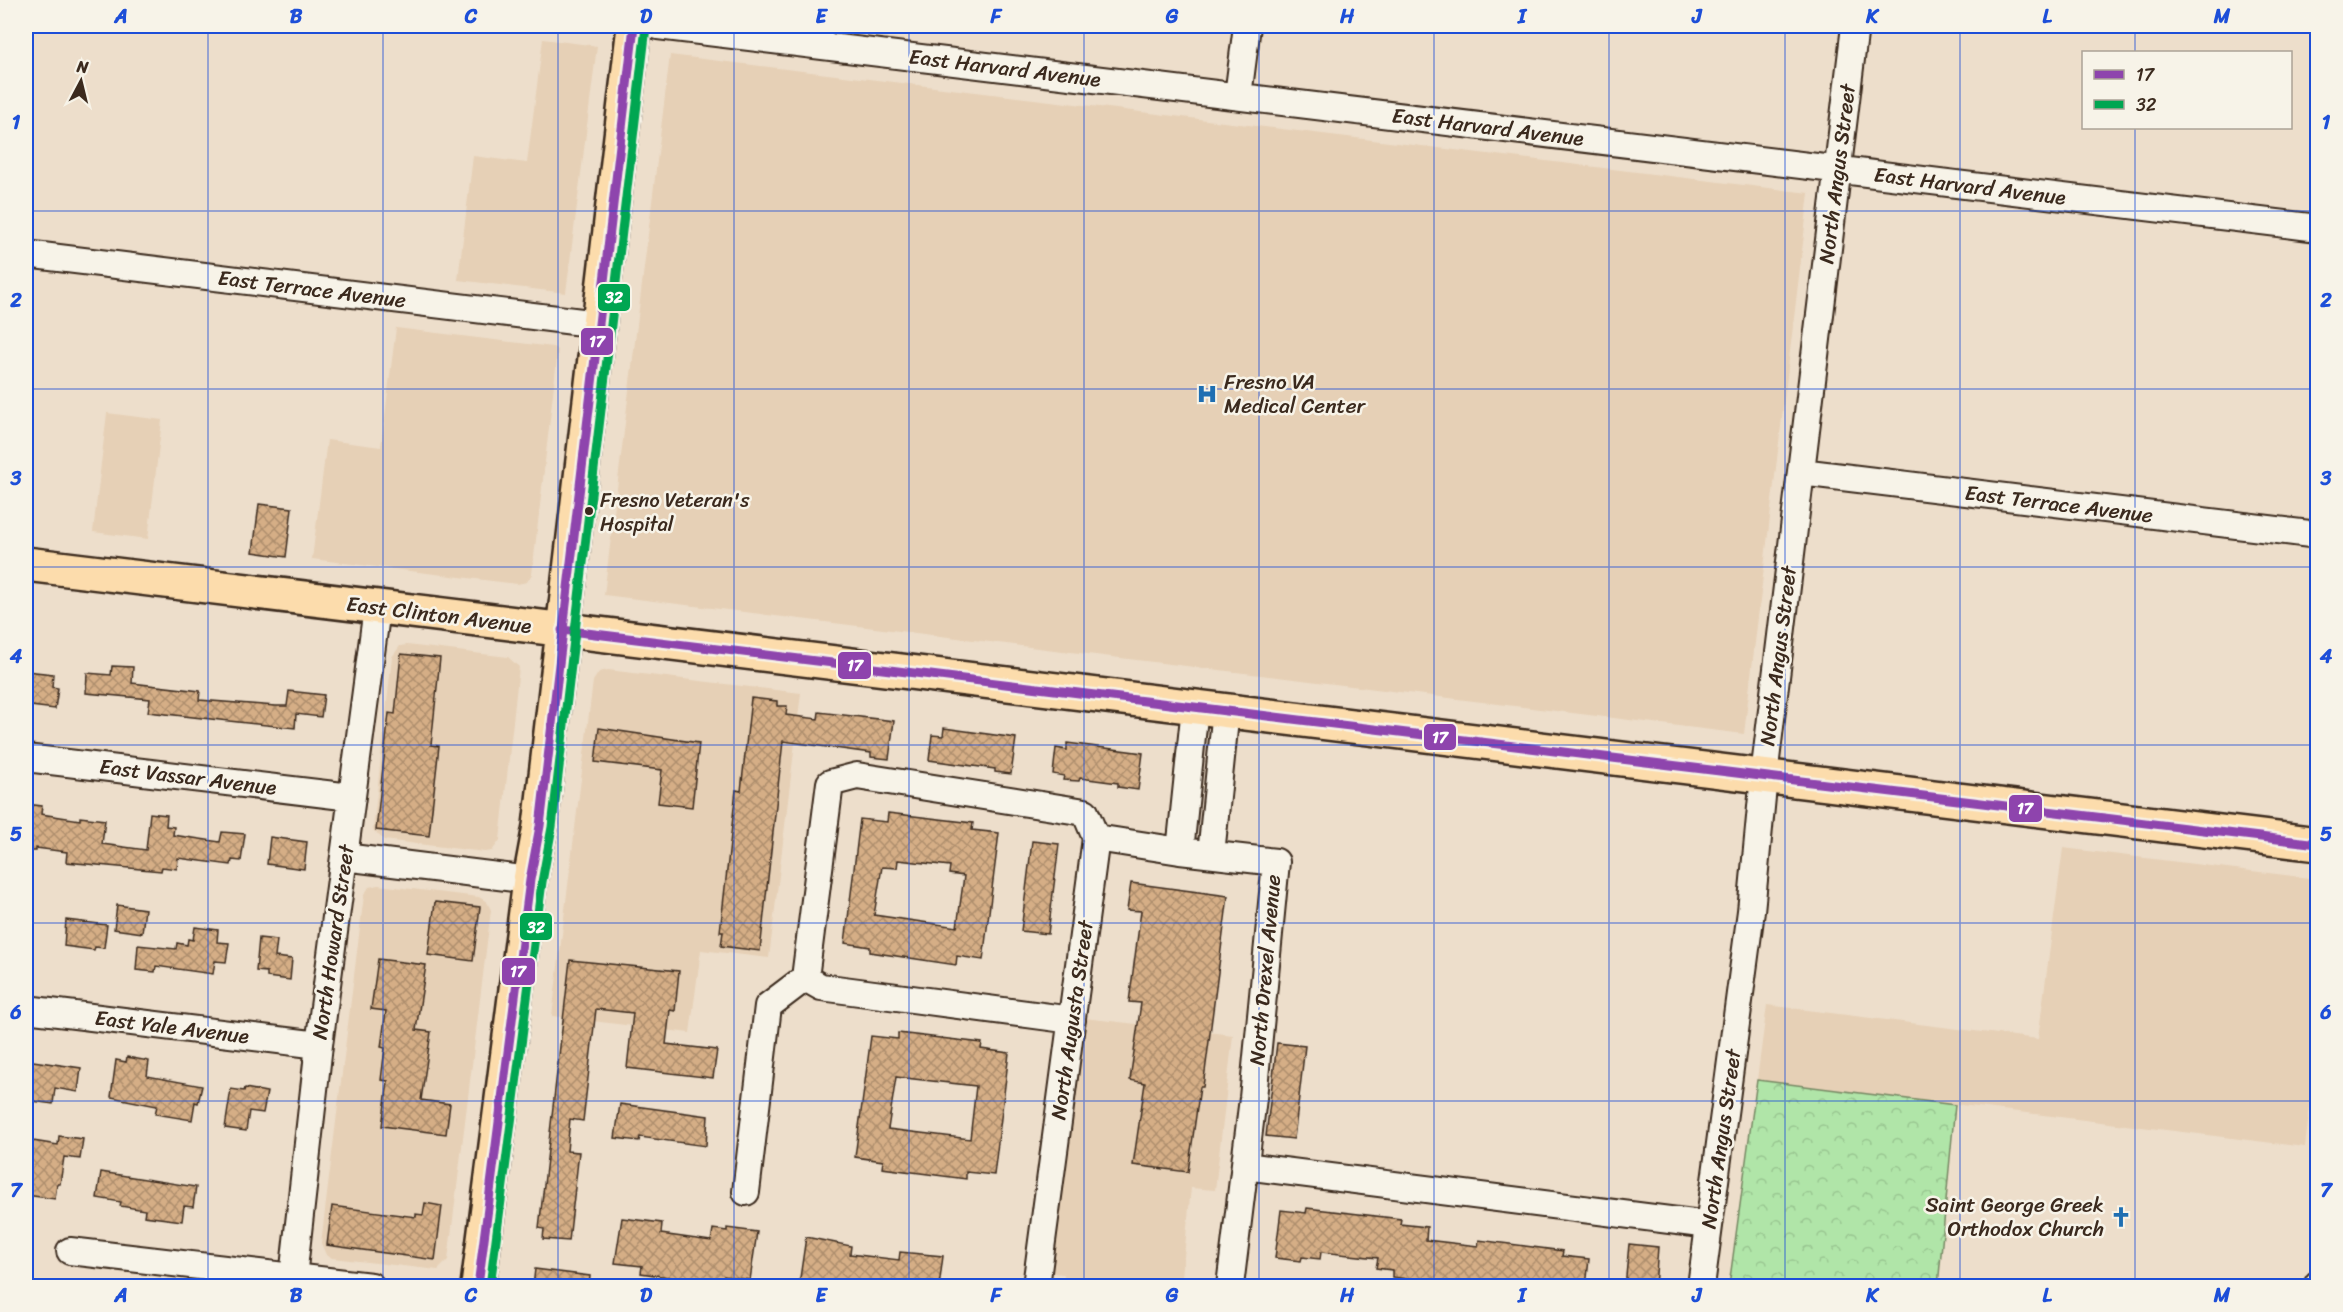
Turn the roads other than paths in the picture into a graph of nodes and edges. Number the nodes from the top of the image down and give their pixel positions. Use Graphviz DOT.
graph roads {
  1 [pos="634,26"];
  2 [pos="658,26"];
  3 [pos="1248,26"];
  4 [pos="1855,26"];
  5 [pos="1238,96"];
  6 [pos="1837,169"];
  7 [pos="2318,228"];
  8 [pos="26,254"];
  9 [pos="598,324"];
  10 [pos="1801,472"];
  11 [pos="2318,535"];
  12 [pos="26,564"];
  13 [pos="377,608"];
  14 [pos="562,630"];
  15 [pos="1211,709"];
  16 [pos="26,758"];
  17 [pos="1764,776"];
  18 [pos="351,797"];
  19 [pos="1096,837"];
  20 [pos="2318,844"];
  21 [pos="1180,851"];
  22 [pos="1211,854"];
  23 [pos="344,857"];
  24 [pos="530,880"];
  25 [pos="805,978"];
  26 [pos="26,1009"];
  27 [pos="1072,1020"];
  28 [pos="319,1045"];
  29 [pos="1245,1166"];
  30 [pos="746,1192"];
  31 [pos="1709,1225"];
  32 [pos="70,1251"];
  33 [pos="292,1277"];
  34 [pos="370,1287"];
  35 [pos="478,1287"];
  36 [pos="1036,1287"];
  37 [pos="1230,1287"];
  38 [pos="1701,1287"];
  1 -- 9 [label="main road"];
  2 -- 5 [label="street, East Harvard Avenue"];
  3 -- 5 [label="street"];
  4 -- 6 [label="street, North Angus Street"];
  5 -- 6 [label="street, East Harvard Avenue"];
  6 -- 7 [label="street, East Harvard Avenue"];
  6 -- 10 [label="street, North Angus Street"];
  8 -- 9 [label="street, East Terrace Avenue"];
  9 -- 14 [label="main road"];
  10 -- 11 [label="street, East Terrace Avenue"];
  10 -- 17 [label="street, North Angus Street"];
  12 -- 13 [label="main road, East Clinton Avenue"];
  13 -- 14 [label="main road, East Clinton Avenue"];
  13 -- 18 [label="street, North Howard Street"];
  14 -- 15 [label="main road, East Clinton Avenue"];
  14 -- 24 [label="main road"];
  15 -- 17 [label="main road, East Clinton Avenue"];
  15 -- 21 [label="street"];
  15 -- 22 [label="street"];
  16 -- 18 [label="street, East Vassar Avenue"];
  17 -- 20 [label="main road, East Clinton Avenue"];
  17 -- 31 [label="street, North Angus Street"];
  18 -- 23 [label="street, North Howard Street"];
  19 -- 21 [label="street"];
  19 -- 25 [label="street"];
  19 -- 27 [label="street, North Augusta Street"];
  21 -- 22 [label="street"];
  22 -- 29 [label="street, North Drexel Avenue"];
  23 -- 24 [label="street"];
  23 -- 28 [label="street, North Howard Street"];
  24 -- 35 [label="main road"];
  25 -- 27 [label="street"];
  25 -- 30 [label="street"];
  26 -- 28 [label="street, East Yale Avenue"];
  27 -- 36 [label="street, North Augusta Street"];
  28 -- 33 [label="street, North Howard Street"];
  29 -- 31 [label="street"];
  29 -- 37 [label="street, North Drexel Avenue"];
  31 -- 38 [label="street, North Angus Street"];
  32 -- 33 [label="street"];
  33 -- 34 [label="street"];
}
